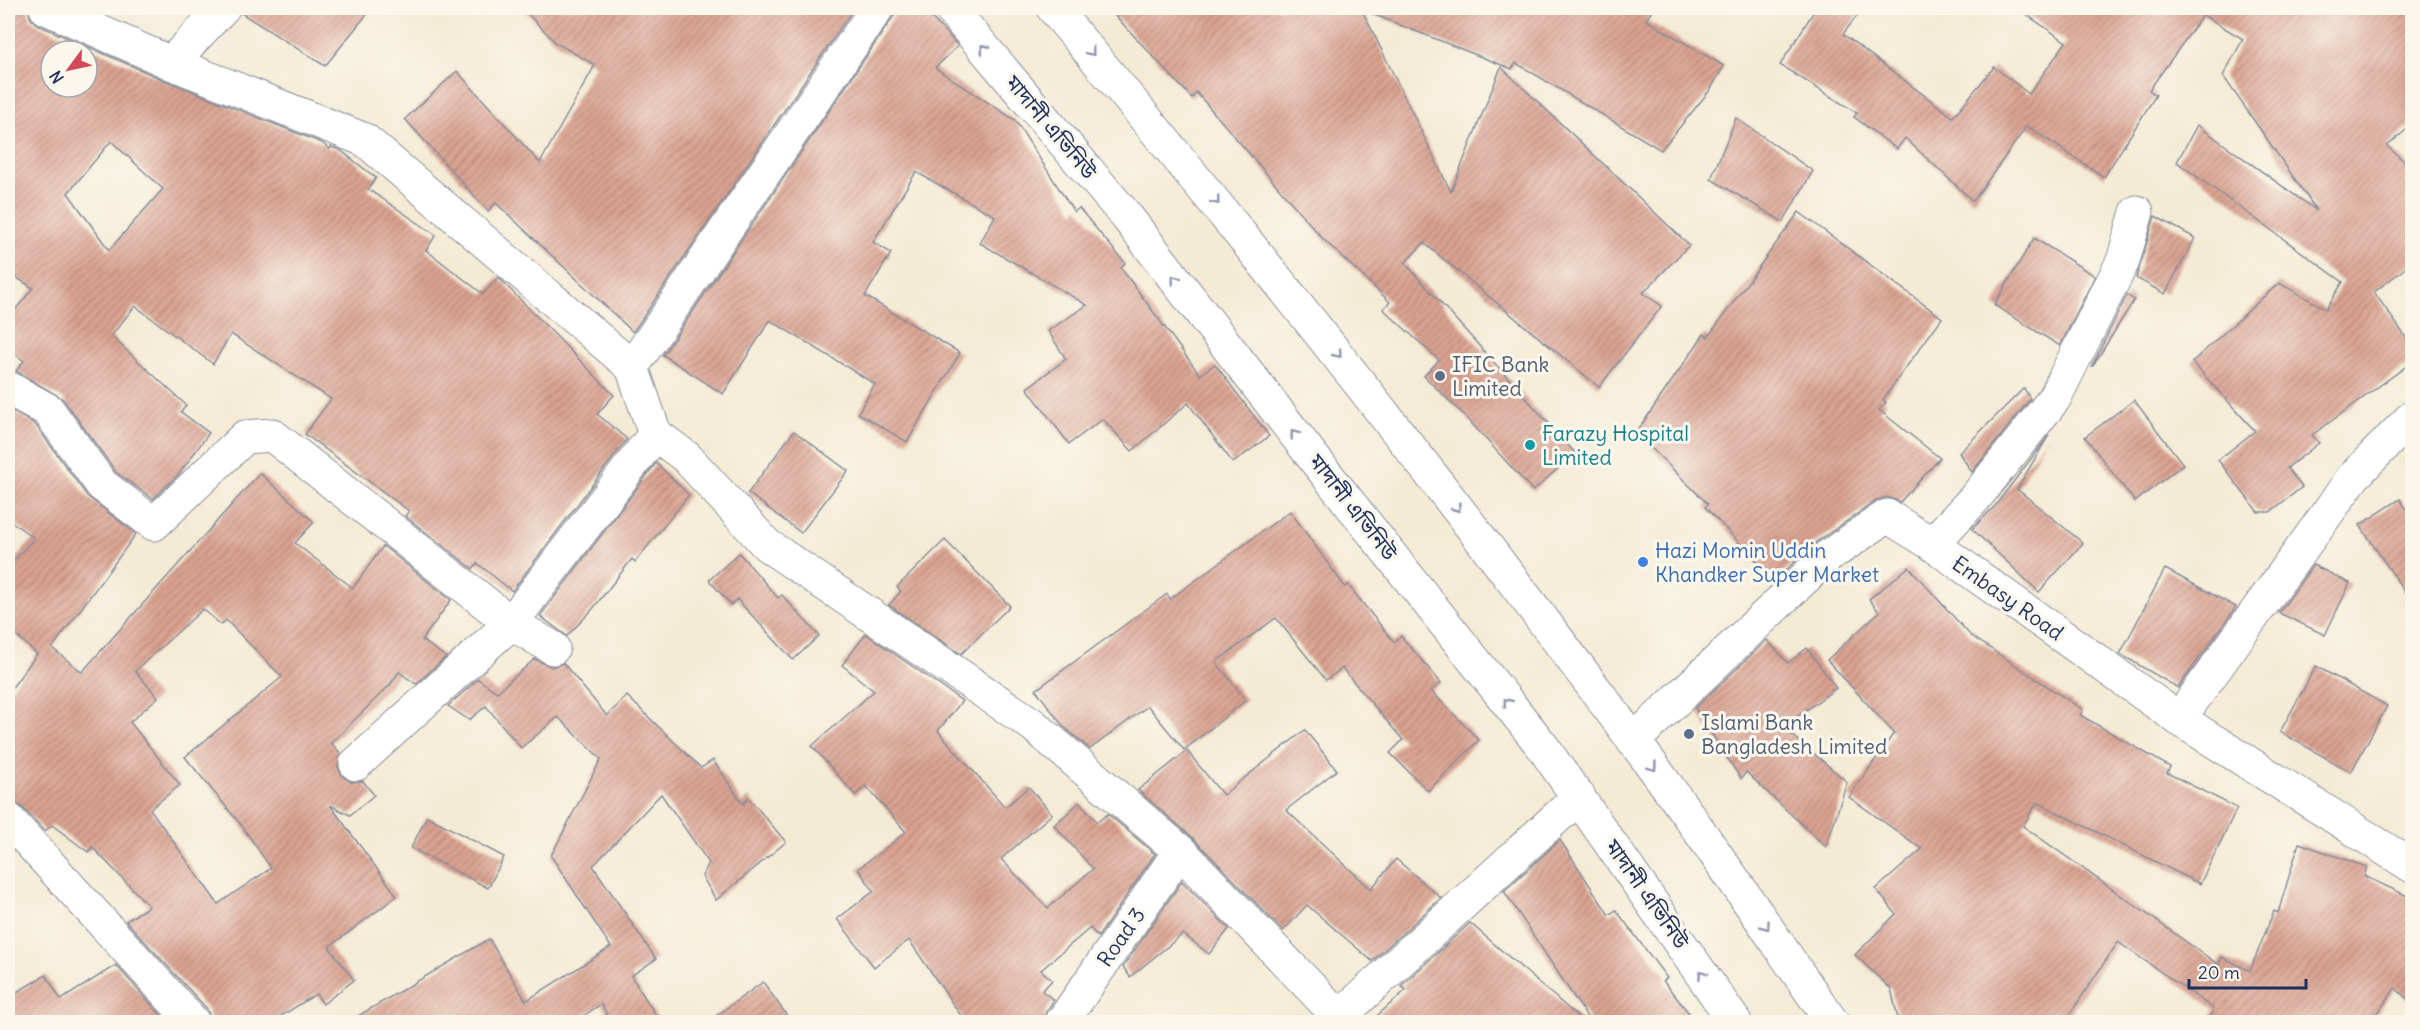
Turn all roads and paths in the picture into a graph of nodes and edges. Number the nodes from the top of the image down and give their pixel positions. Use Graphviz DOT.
graph roads {
  1 [pos="46,8"];
  2 [pos="224,8"];
  3 [pos="877,8"];
  4 [pos="950,8"];
  5 [pos="1053,8"];
  6 [pos="171,63"];
  7 [pos="2137,212"];
  8 [pos="632,367"];
  9 [pos="8,388"];
  10 [pos="2412,417"];
  11 [pos="655,435"];
  12 [pos="1932,544"];
  13 [pos="511,623"];
  14 [pos="554,648"];
  15 [pos="2179,719"];
  16 [pos="1633,741"];
  17 [pos="356,764"];
  18 [pos="1579,797"];
  19 [pos="8,819"];
  20 [pos="1180,851"];
  21 [pos="2412,866"];
  22 [pos="1341,1020"];
  23 [pos="193,1023"];
  24 [pos="1062,1023"];
  25 [pos="1735,1023"];
  26 [pos="1832,1023"];
  1 -- 6 [label="street"];
  2 -- 6 [label="street"];
  3 -- 8 [label="street"];
  18 -- 4 [label="street, মাদানী এভিনিউ, one-way"];
  5 -- 16 [label="street, one-way"];
  6 -- 8 [label="street"];
  7 -- 12 [label="street"];
  8 -- 11 [label="street"];
  9 -- 13 [label="street"];
  10 -- 15 [label="street"];
  11 -- 13 [label="street"];
  11 -- 20 [label="street"];
  12 -- 15 [label="street, Embasy Road"];
  12 -- 16 [label="street, Embasy Road"];
  13 -- 14 [label="street"];
  13 -- 17 [label="street"];
  15 -- 21 [label="street, Embasy Road"];
  16 -- 26 [label="street, one-way"];
  18 -- 22 [label="street"];
  25 -- 18 [label="street, মাদানী এভিনিউ, one-way"];
  19 -- 23 [label="street"];
  20 -- 22 [label="street"];
  20 -- 24 [label="street, Road 3"];
}
